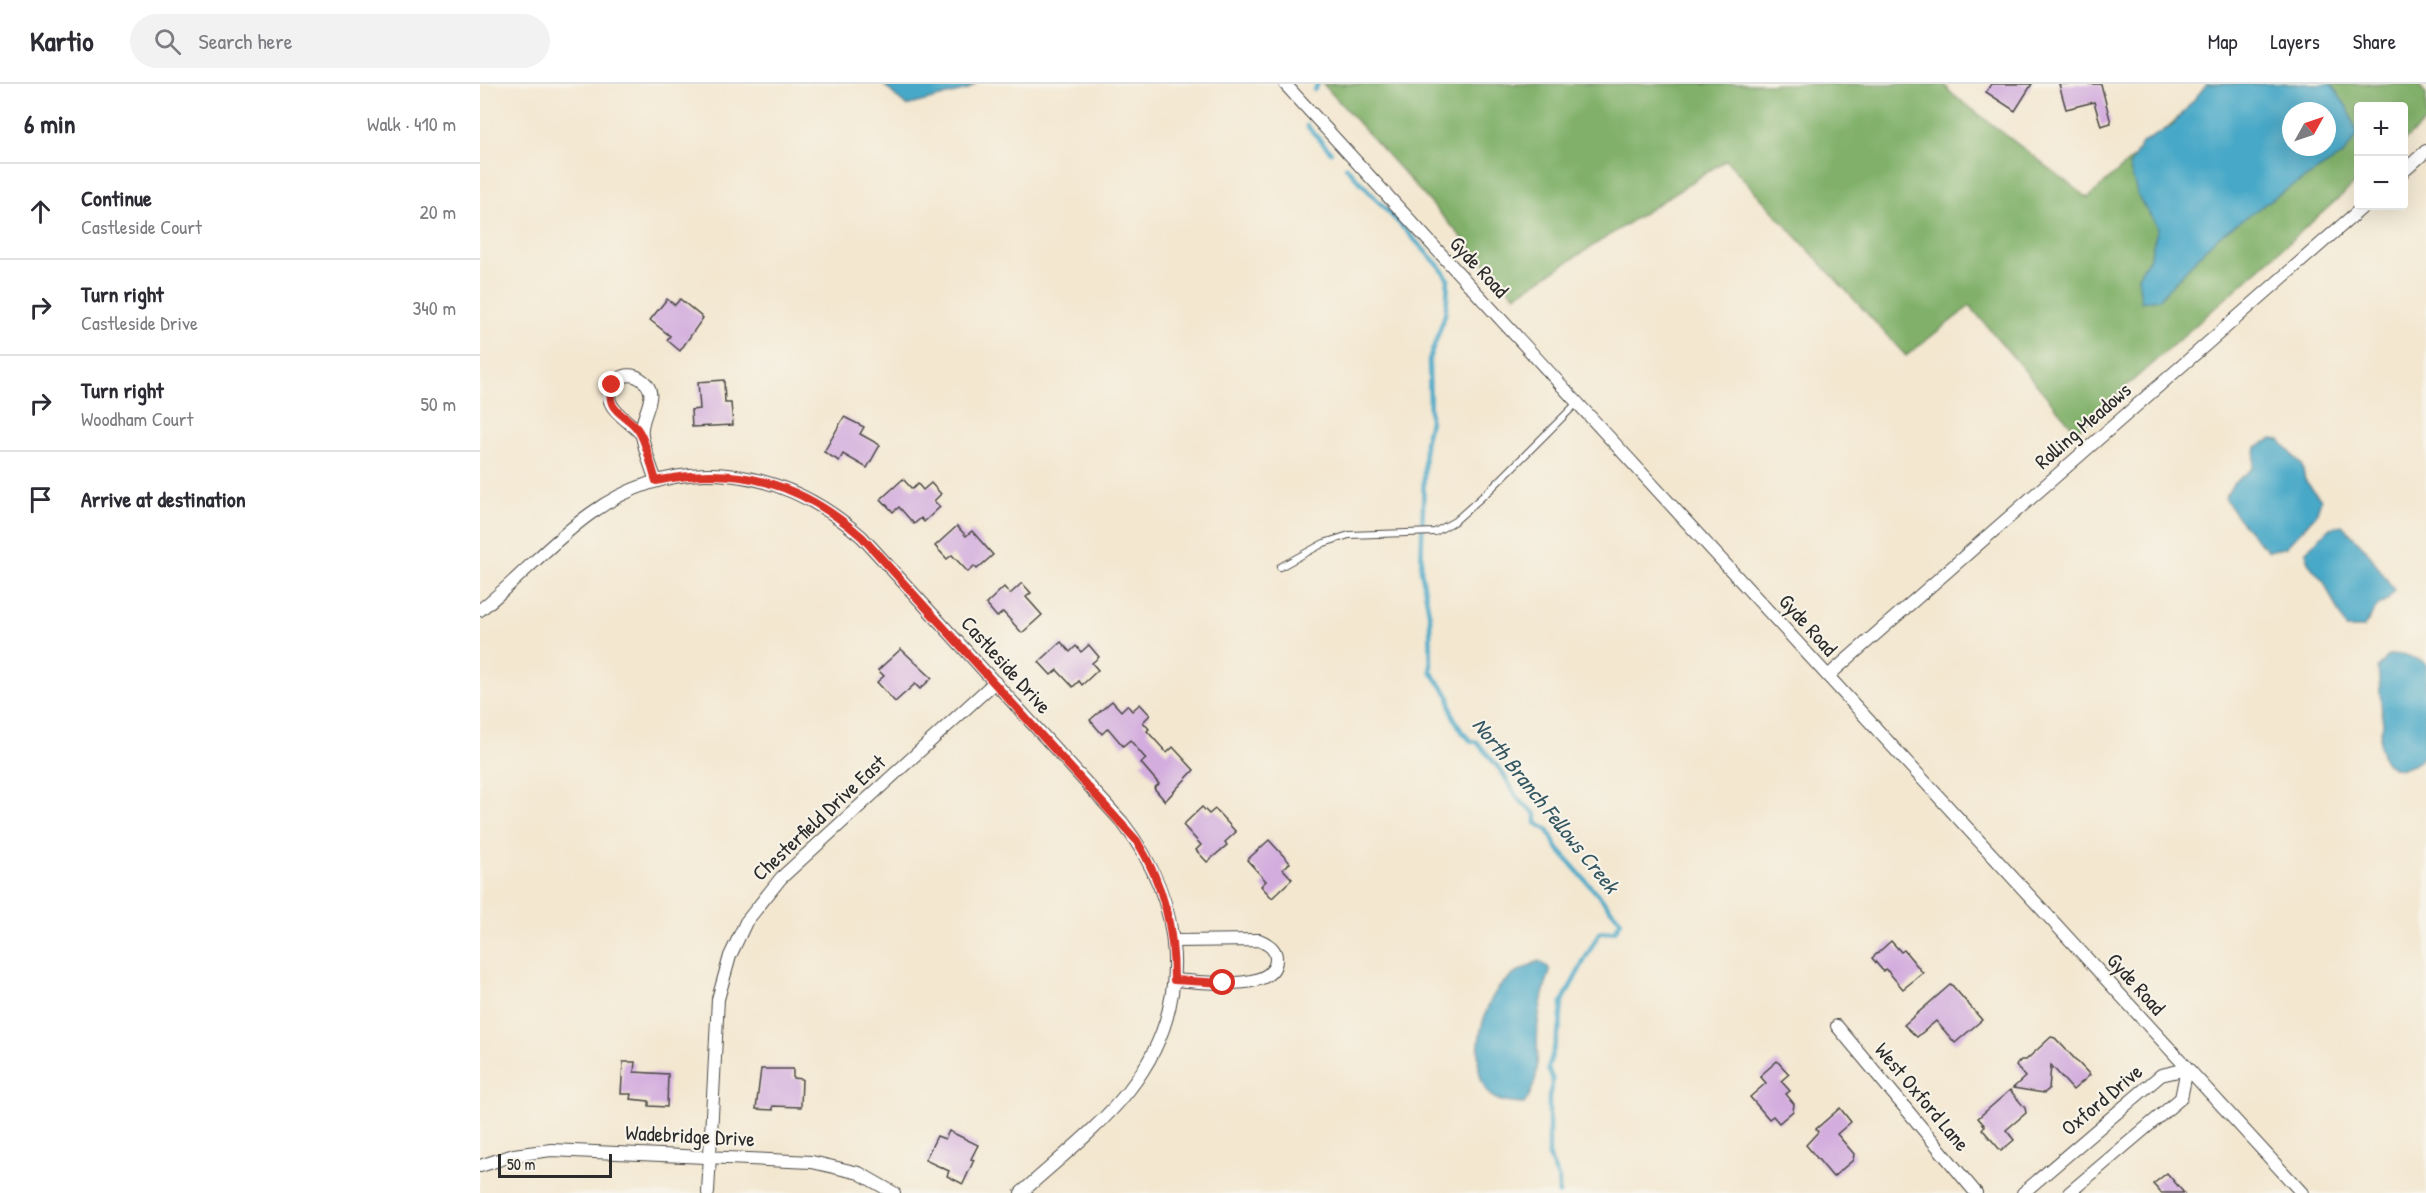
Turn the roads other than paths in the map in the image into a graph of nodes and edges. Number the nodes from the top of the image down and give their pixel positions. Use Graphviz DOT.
graph roads {
  1 [pos="1285,84"];
  2 [pos="2426,151"];
  3 [pos="2408,167"];
  4 [pos="2359,210"];
  5 [pos="1577,403"];
  6 [pos="641,434"];
  7 [pos="656,481"];
  8 [pos="1280,567"];
  9 [pos="480,610"];
  10 [pos="1828,676"];
  11 [pos="994,682"];
  12 [pos="1174,941"];
  13 [pos="1174,980"];
  14 [pos="1837,1026"];
  15 [pos="2187,1070"];
  16 [pos="710,1156"];
  17 [pos="480,1166"];
  18 [pos="708,1193"];
  19 [pos="894,1193"];
  20 [pos="1021,1193"];
  21 [pos="1976,1193"];
  22 [pos="2023,1193"];
  23 [pos="2069,1193"];
  24 [pos="2302,1193"];
  1 -- 5 [label="street, Gyde Road"];
  2 -- 3 [label="street"];
  4 -- 10 [label="street, Rolling Meadows"];
  5 -- 8 [label="lane"];
  5 -- 10 [label="street, Gyde Road"];
  6 -- 6 [label="street"];
  6 -- 7 [label="street"];
  7 -- 9 [label="street, Castleside Drive"];
  7 -- 11 [label="street, Castleside Drive"];
  10 -- 15 [label="street, Gyde Road"];
  11 -- 12 [label="street, Castleside Drive"];
  11 -- 16 [label="street, Chesterfield Drive East"];
  12 -- 13 [label="street, Castleside Drive"];
  12 -- 13 [label="street"];
  13 -- 20 [label="street, Castleside Drive"];
  14 -- 21 [label="street, West Oxford Lane"];
  15 -- 22 [label="street, Oxford Drive"];
  15 -- 23 [label="street"];
  15 -- 24 [label="street, Gyde Road"];
  16 -- 17 [label="street, Wadebridge Drive"];
  16 -- 18 [label="street, Chesterfield Drive East"];
  16 -- 19 [label="street, Wadebridge Drive"];
}
